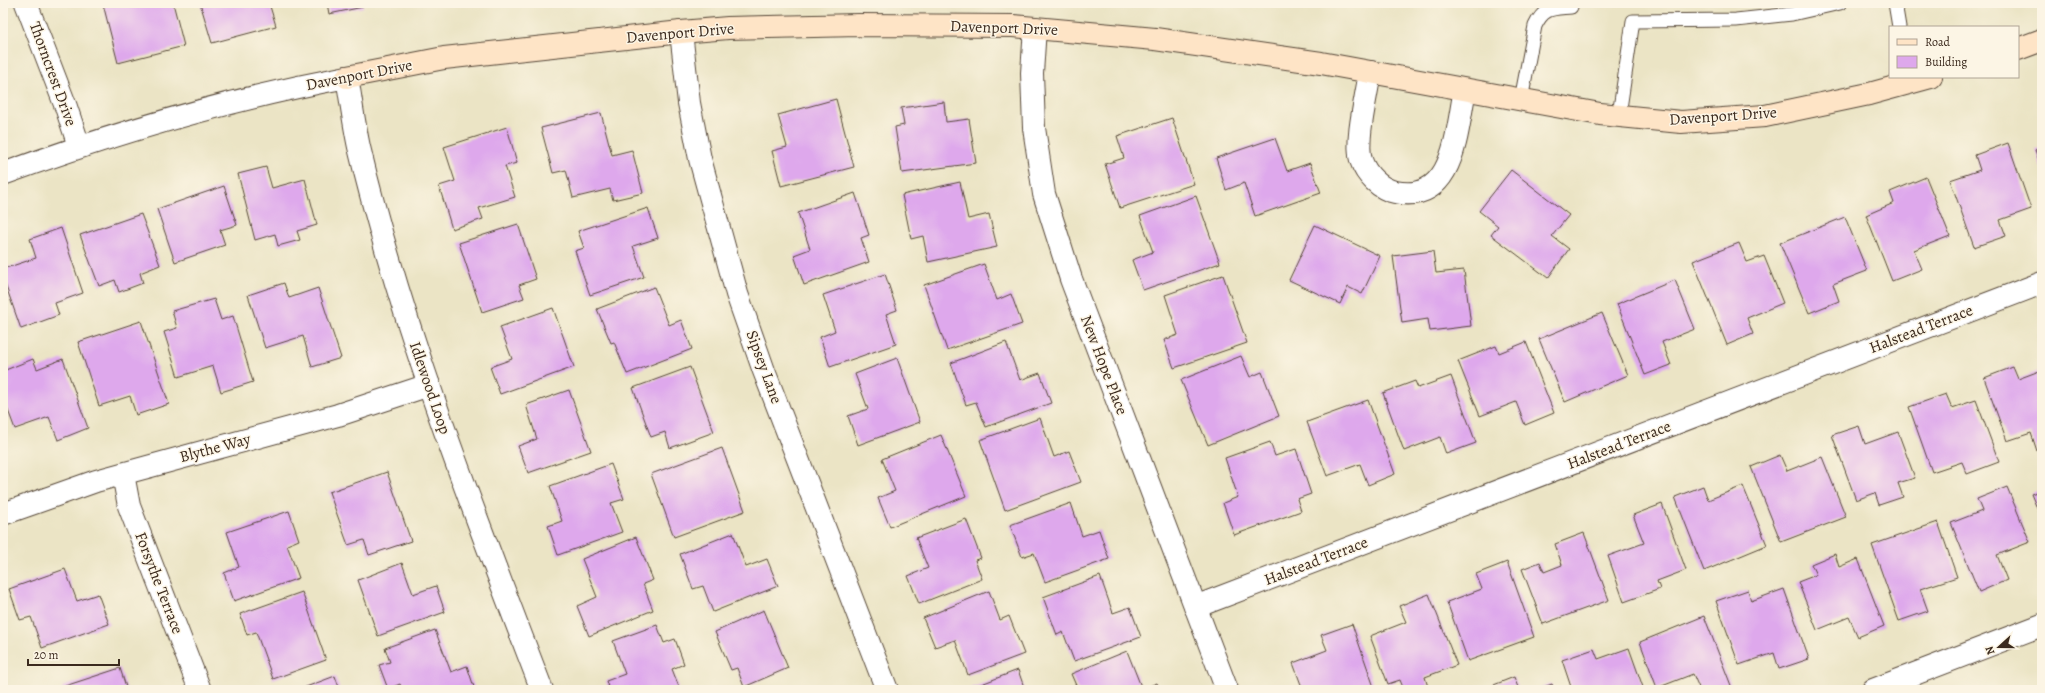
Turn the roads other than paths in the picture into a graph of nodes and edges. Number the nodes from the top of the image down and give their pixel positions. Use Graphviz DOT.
graph roads {
  1 [pos="26,3"];
  2 [pos="1840,3"];
  3 [pos="1894,3"];
  4 [pos="1571,7"];
  5 [pos="1899,26"];
  6 [pos="1035,28"];
  7 [pos="681,32"];
  8 [pos="2042,40"];
  9 [pos="2019,49"];
  10 [pos="1370,72"];
  11 [pos="347,77"];
  12 [pos="1924,78"];
  13 [pos="1910,80"];
  14 [pos="1464,90"];
  15 [pos="1521,100"];
  16 [pos="1618,115"];
  17 [pos="79,146"];
  18 [pos="3,174"];
  19 [pos="2042,283"];
  20 [pos="429,385"];
  21 [pos="123,474"];
  22 [pos="3,514"];
  23 [pos="1195,607"];
  24 [pos="2042,625"];
  25 [pos="200,690"];
  26 [pos="542,690"];
  27 [pos="887,690"];
  28 [pos="1227,690"];
  29 [pos="1873,690"];
  1 -- 17 [label="street, Thorncrest Drive"];
  2 -- 16 [label="lane"];
  3 -- 5 [label="lane"];
  4 -- 15 [label="lane"];
  6 -- 7 [label="street, Davenport Drive"];
  6 -- 10 [label="street, Davenport Drive"];
  6 -- 23 [label="street, New Hope Place"];
  7 -- 11 [label="street, Davenport Drive"];
  7 -- 27 [label="street, Sipsey Lane"];
  8 -- 9 [label="street"];
  10 -- 14 [label="street, Davenport Drive"];
  10 -- 14 [label="street"];
  11 -- 17 [label="street, Davenport Drive"];
  11 -- 20 [label="street, Idlewood Loop"];
  12 -- 13 [label="street, Davenport Drive"];
  13 -- 16 [label="street, Davenport Drive"];
  14 -- 15 [label="street, Davenport Drive"];
  15 -- 16 [label="street, Davenport Drive"];
  17 -- 18 [label="street, Davenport Drive"];
  19 -- 23 [label="street, Halstead Terrace"];
  20 -- 21 [label="street, Blythe Way"];
  20 -- 26 [label="street, Idlewood Loop"];
  21 -- 22 [label="street, Blythe Way"];
  21 -- 25 [label="street, Forsythe Terrace"];
  23 -- 28 [label="street, New Hope Place"];
  24 -- 29 [label="street"];
}
